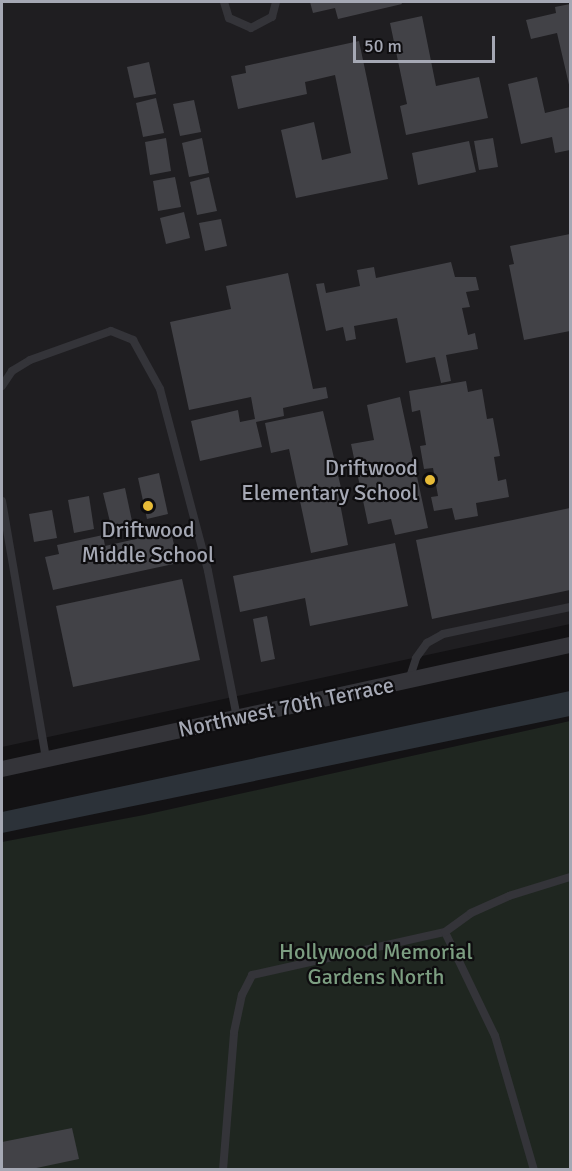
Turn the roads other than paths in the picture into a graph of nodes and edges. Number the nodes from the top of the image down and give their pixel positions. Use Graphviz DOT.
graph roads {
  1 [pos="224,2"];
  2 [pos="276,2"];
  3 [pos="2,386"];
  4 [pos="2,501"];
  5 [pos="570,607"];
  6 [pos="570,645"];
  7 [pos="409,680"];
  8 [pos="237,718"];
  9 [pos="46,759"];
  10 [pos="2,769"];
  11 [pos="570,877"];
  12 [pos="445,932"];
  13 [pos="223,1170"];
  14 [pos="534,1170"];
  1 -- 2 [label="lane"];
  3 -- 8 [label="lane"];
  4 -- 9 [label="lane"];
  5 -- 7 [label="lane"];
  6 -- 7 [label="street, Northwest 70th Terrace"];
  7 -- 8 [label="street, Northwest 70th Terrace"];
  8 -- 9 [label="street, Northwest 70th Terrace"];
  9 -- 10 [label="street, Northwest 70th Terrace"];
  11 -- 12 [label="lane"];
  12 -- 13 [label="lane"];
  12 -- 14 [label="lane"];
}
